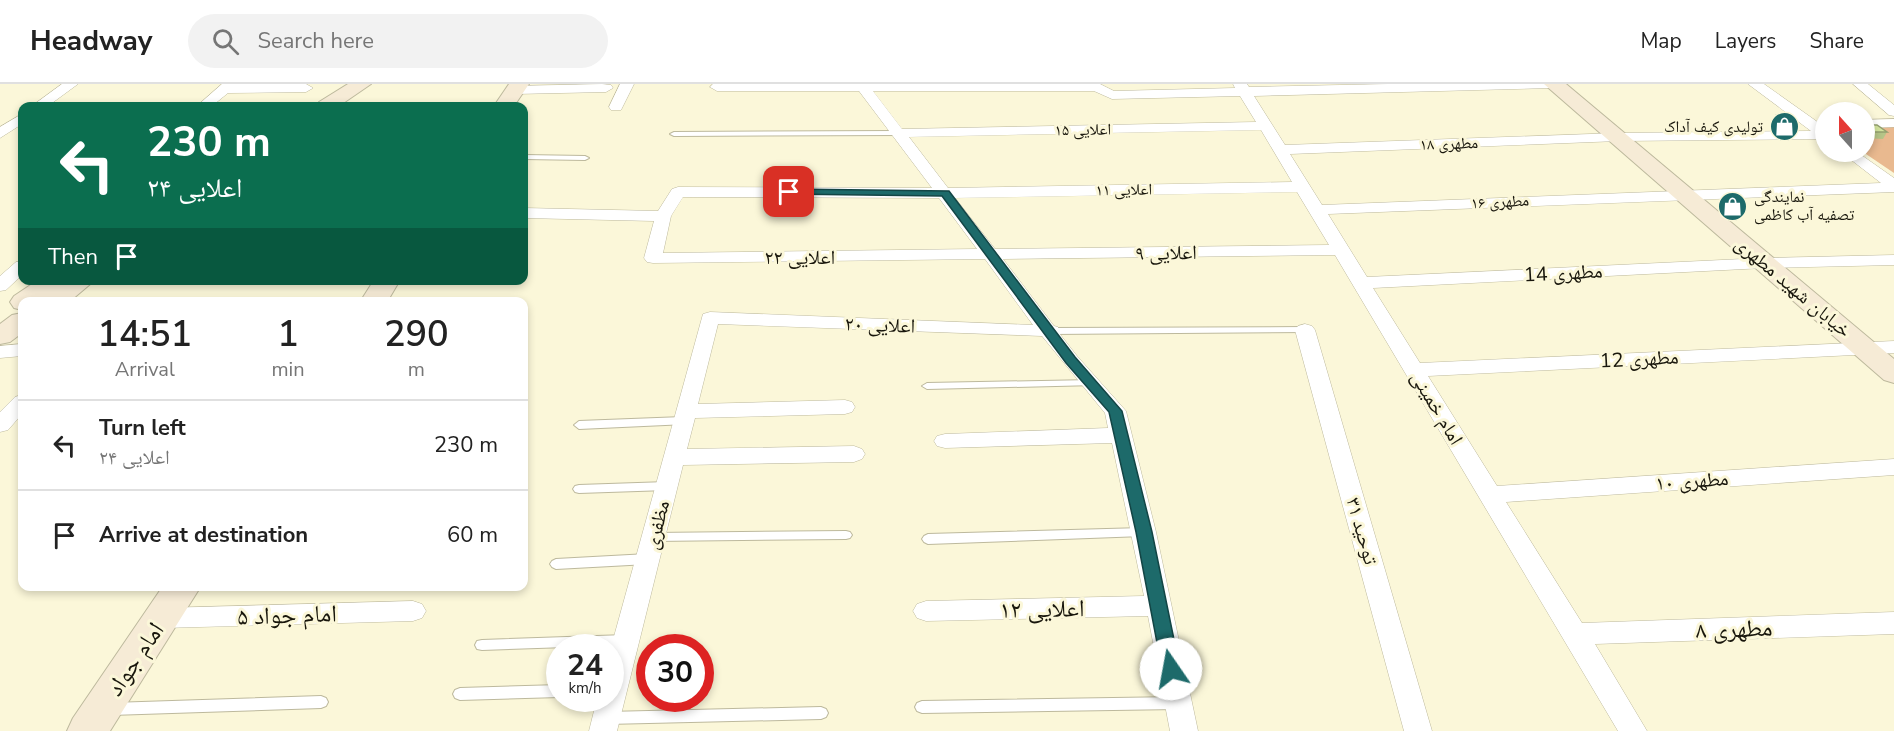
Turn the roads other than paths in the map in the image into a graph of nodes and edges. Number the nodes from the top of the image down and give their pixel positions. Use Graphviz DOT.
graph roads {
  1 [pos="71,84"];
  2 [pos="361,84"];
  3 [pos="381,84"];
  4 [pos="627,84"];
  5 [pos="1553,84"];
  6 [pos="1755,84"];
  7 [pos="227,86"];
  8 [pos="863,86"];
  9 [pos="517,87"];
  10 [pos="717,87"];
  11 [pos="1863,87"];
  12 [pos="306,88"];
  13 [pos="606,88"];
  14 [pos="1243,88"];
  15 [pos="1894,94"];
  16 [pos="45,102"];
  17 [pos="209,102"];
  18 [pos="332,102"];
  19 [pos="352,102"];
  20 [pos="507,102"];
  21 [pos="616,107"];
  22 [pos="1894,112"];
  23 [pos="18,123"];
  24 [pos="1894,123"];
  25 [pos="1810,124"];
  26 [pos="1815,124"];
  27 [pos="1875,124"];
  28 [pos="1266,126"];
  29 [pos="1815,128"];
  30 [pos="899,133"];
  31 [pos="0,134"];
  32 [pos="674,134"];
  33 [pos="1815,135"];
  34 [pos="1618,137"];
  35 [pos="1281,150"];
  36 [pos="528,157"];
  37 [pos="585,158"];
  38 [pos="1862,162"];
  39 [pos="1894,186"];
  40 [pos="1303,187"];
  41 [pos="945,193"];
  42 [pos="1683,194"];
  43 [pos="1317,210"];
  44 [pos="528,213"];
  45 [pos="663,216"];
  46 [pos="1341,250"];
  47 [pos="991,256"];
  48 [pos="1894,260"];
  49 [pos="1764,263"];
  50 [pos="18,270"];
  51 [pos="1361,283"];
  52 [pos="48,285"];
  53 [pos="75,285"];
  54 [pos="0,286"];
  55 [pos="30,297"];
  56 [pos="58,297"];
  57 [pos="18,305"];
  58 [pos="0,316"];
  59 [pos="710,318"];
  60 [pos="18,324"];
  61 [pos="1305,330"];
  62 [pos="1051,331"];
  63 [pos="0,336"];
  64 [pos="1894,347"];
  65 [pos="1864,348"];
  66 [pos="18,350"];
  67 [pos="0,352"];
  68 [pos="1414,370"];
  69 [pos="1894,374"];
  70 [pos="1092,383"];
  71 [pos="927,386"];
  72 [pos="18,406"];
  73 [pos="845,407"];
  74 [pos="685,416"];
  75 [pos="0,424"];
  76 [pos="579,425"];
  77 [pos="1121,435"];
  78 [pos="945,441"];
  79 [pos="854,454"];
  80 [pos="674,457"];
  81 [pos="1894,467"];
  82 [pos="667,486"];
  83 [pos="579,489"];
  84 [pos="1490,495"];
  85 [pos="1144,532"];
  86 [pos="846,535"];
  87 [pos="928,539"];
  88 [pos="650,548"];
  89 [pos="556,564"];
  90 [pos="180,591"];
  91 [pos="1158,606"];
  92 [pos="413,611"];
  93 [pos="926,611"];
  94 [pos="162,618"];
  95 [pos="1894,623"];
  96 [pos="1574,634"];
  97 [pos="627,640"];
  98 [pos="482,645"];
  99 [pos="624,650"];
  100 [pos="546,691"];
  101 [pos="460,694"];
  102 [pos="321,702"];
  103 [pos="1178,703"];
  104 [pos="922,707"];
  105 [pos="821,713"];
  106 [pos="94,720"];
  107 [pos="605,724"];
  108 [pos="1184,731"];
  109 [pos="1418,731"];
  110 [pos="1633,731"];
  1 -- 16 [label="street"];
  2 -- 18 [label="main road"];
  3 -- 19 [label="main road"];
  4 -- 21 [label="street"];
  5 -- 14 [label="street"];
  5 -- 34 [label="main road, خیابان شهید مطهری"];
  6 -- 25 [label="street"];
  7 -- 12 [label="street"];
  7 -- 17 [label="street"];
  8 -- 10 [label="street"];
  8 -- 14 [label="street"];
  8 -- 30 [label="street"];
  9 -- 13 [label="street"];
  9 -- 20 [label="main road"];
  11 -- 15 [label="street"];
  11 -- 22 [label="street"];
  14 -- 28 [label="street, امام خمینی"];
  23 -- 31 [label="street"];
  24 -- 27 [label="street"];
  25 -- 26 [label="street"];
  25 -- 29 [label="street"];
  28 -- 30 [label="street, اعلایی ۱۵"];
  28 -- 35 [label="street, امام خمینی"];
  30 -- 32 [label="lane"];
  30 -- 41 [label="street"];
  33 -- 34 [label="street, مطهری ۱۸"];
  34 -- 35 [label="street, مطهری ۱۸"];
  34 -- 42 [label="main road, خیابان شهید مطهری"];
  35 -- 40 [label="street, امام خمینی"];
  36 -- 37 [label="lane"];
  38 -- 39 [label="street"];
  39 -- 42 [label="street, مطهری ۱۶"];
  40 -- 41 [label="street, اعلایی ۱۱"];
  40 -- 43 [label="street, امام خمینی"];
  41 -- 45 [label="street, اعلایی ۱۱"];
  41 -- 47 [label="street"];
  42 -- 43 [label="street, مطهری ۱۶"];
  42 -- 49 [label="main road, خیابان شهید مطهری"];
  43 -- 46 [label="street, امام خمینی"];
  44 -- 45 [label="street"];
  45 -- 47 [label="street, اعلایی ۲۲"];
  46 -- 47 [label="street, اعلایی ۹"];
  46 -- 51 [label="street, امام خمینی"];
  47 -- 62 [label="street"];
  48 -- 49 [label="street, مطهری 14"];
  49 -- 51 [label="street, مطهری 14"];
  49 -- 65 [label="main road, خیابان شهید مطهری"];
  50 -- 54 [label="street"];
  51 -- 68 [label="street, امام خمینی"];
  52 -- 55 [label="main road"];
  53 -- 56 [label="main road"];
  57 -- 58 [label="main road"];
  59 -- 62 [label="street, اعلایی ۲۰"];
  59 -- 74 [label="street, مظفری"];
  60 -- 63 [label="main road"];
  61 -- 62 [label="lane"];
  61 -- 109 [label="street, توحید ۳۱"];
  62 -- 70 [label="street"];
  64 -- 65 [label="street, مطهری 12"];
  65 -- 68 [label="street, مطهری 12"];
  65 -- 69 [label="main road, خیابان شهید مطهری"];
  66 -- 67 [label="street"];
  68 -- 84 [label="street, امام خمینی"];
  70 -- 71 [label="lane"];
  70 -- 77 [label="street"];
  72 -- 75 [label="street"];
  73 -- 74 [label="street"];
  74 -- 76 [label="lane"];
  74 -- 80 [label="street, مظفری"];
  77 -- 78 [label="street"];
  77 -- 85 [label="street"];
  79 -- 80 [label="street"];
  80 -- 82 [label="street, مظفری"];
  81 -- 84 [label="street, مطهری ۱۰"];
  82 -- 83 [label="lane"];
  82 -- 88 [label="street, مظفری"];
  84 -- 96 [label="street, امام خمینی"];
  85 -- 87 [label="lane"];
  85 -- 91 [label="street"];
  86 -- 88 [label="lane"];
  88 -- 89 [label="lane"];
  88 -- 97 [label="street, مظفری"];
  90 -- 94 [label="main road, امام جواد"];
  91 -- 93 [label="street, اعلایی ۱۲"];
  91 -- 103 [label="street"];
  92 -- 94 [label="street, امام جواد ۵"];
  94 -- 106 [label="main road, امام جواد"];
  95 -- 96 [label="street, مطهری ۸"];
  96 -- 110 [label="street, امام خمینی"];
  97 -- 98 [label="lane"];
  97 -- 99 [label="street, مظفری"];
  100 -- 101 [label="lane"];
  102 -- 106 [label="lane"];
  103 -- 104 [label="lane"];
  103 -- 108 [label="street"];
  105 -- 107 [label="lane"];
}
